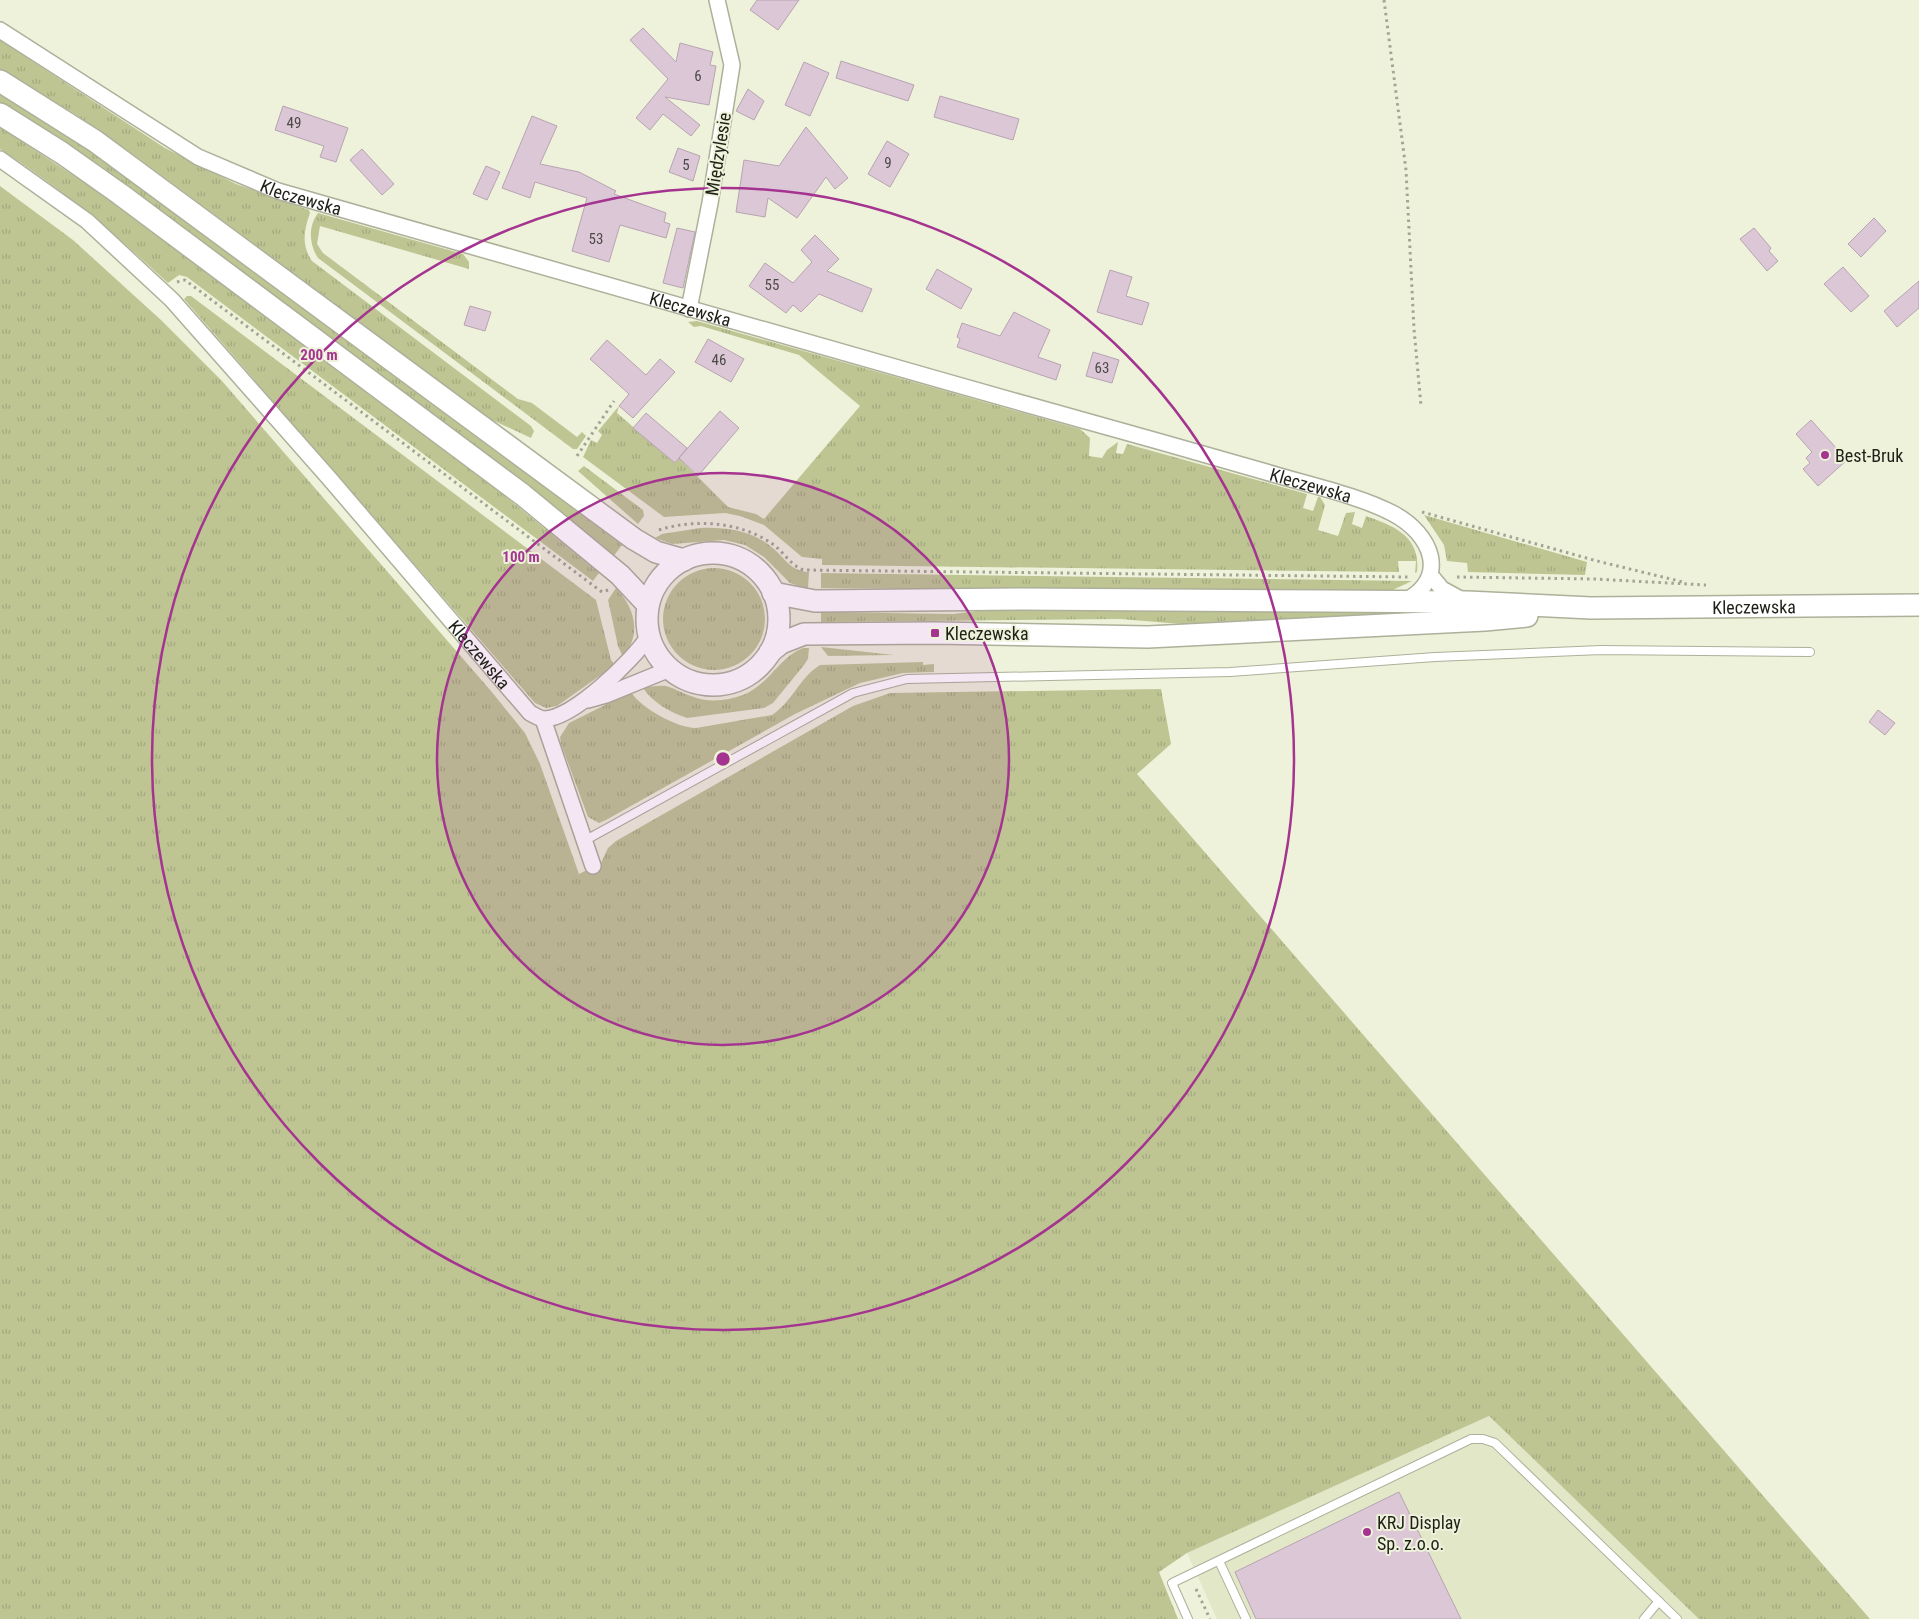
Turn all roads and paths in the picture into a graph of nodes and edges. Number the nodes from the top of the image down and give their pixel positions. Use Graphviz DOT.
graph roads {
  1 [pos="717,0"];
  2 [pos="1384,0"];
  3 [pos="0,30"];
  4 [pos="0,81"];
  5 [pos="0,114"];
  6 [pos="0,160"];
  7 [pos="164,292"];
  8 [pos="689,308"];
  9 [pos="614,401"];
  10 [pos="1421,406"];
  11 [pos="576,456"];
  12 [pos="1419,511"];
  13 [pos="643,545"];
  14 [pos="684,560"];
  15 [pos="620,576"];
  16 [pos="1432,577"];
  17 [pos="1694,584"];
  18 [pos="1713,585"];
  19 [pos="773,593"];
  20 [pos="1405,601"];
  21 [pos="1467,602"];
  22 [pos="648,604"];
  23 [pos="1919,605"];
  24 [pos="1591,608"];
  25 [pos="649,636"];
  26 [pos="770,652"];
  27 [pos="1810,652"];
  28 [pos="670,669"];
  29 [pos="584,700"];
  30 [pos="543,719"];
  31 [pos="584,840"];
  32 [pos="593,866"];
  33 [pos="1219,1561"];
  34 [pos="1196,1589"];
  35 [pos="1659,1601"];
  36 [pos="1188,1619"];
  37 [pos="1210,1619"];
  38 [pos="1246,1619"];
  39 [pos="1644,1619"];
  40 [pos="1677,1619"];
  1 -- 8 [label="street, Międzylesie"];
  2 -- 10 [label="path"];
  3 -- 8 [label="street, Kleczewska"];
  4 -- 13 [label="main road"];
  5 -- 15 [label="main road"];
  6 -- 7 [label="street, Kleczewska"];
  7 -- 15 [label="path"];
  7 -- 30 [label="street, Kleczewska"];
  8 -- 16 [label="street, Kleczewska"];
  9 -- 11 [label="path"];
  12 -- 17 [label="path"];
  13 -- 14 [label="main road"];
  13 -- 16 [label="path"];
  14 -- 19 [label="main road"];
  14 -- 22 [label="main road"];
  15 -- 22 [label="main road"];
  16 -- 17 [label="path"];
  16 -- 20 [label="street"];
  16 -- 21 [label="street, Kleczewska"];
  17 -- 18 [label="path"];
  19 -- 20 [label="main road, Kleczewska"];
  19 -- 26 [label="main road"];
  20 -- 21 [label="main road, Kleczewska"];
  21 -- 24 [label="main road, Kleczewska"];
  22 -- 25 [label="main road"];
  23 -- 24 [label="main road, Kleczewska"];
  24 -- 26 [label="main road, Kleczewska"];
  25 -- 28 [label="main road"];
  25 -- 29 [label="street"];
  26 -- 28 [label="main road"];
  27 -- 31 [label="lane"];
  28 -- 29 [label="street"];
  29 -- 30 [label="street"];
  30 -- 31 [label="street"];
  31 -- 32 [label="street"];
  33 -- 35 [label="lane"];
  33 -- 36 [label="lane"];
  33 -- 38 [label="lane"];
  34 -- 37 [label="path"];
  35 -- 39 [label="lane"];
  35 -- 40 [label="lane"];
}
